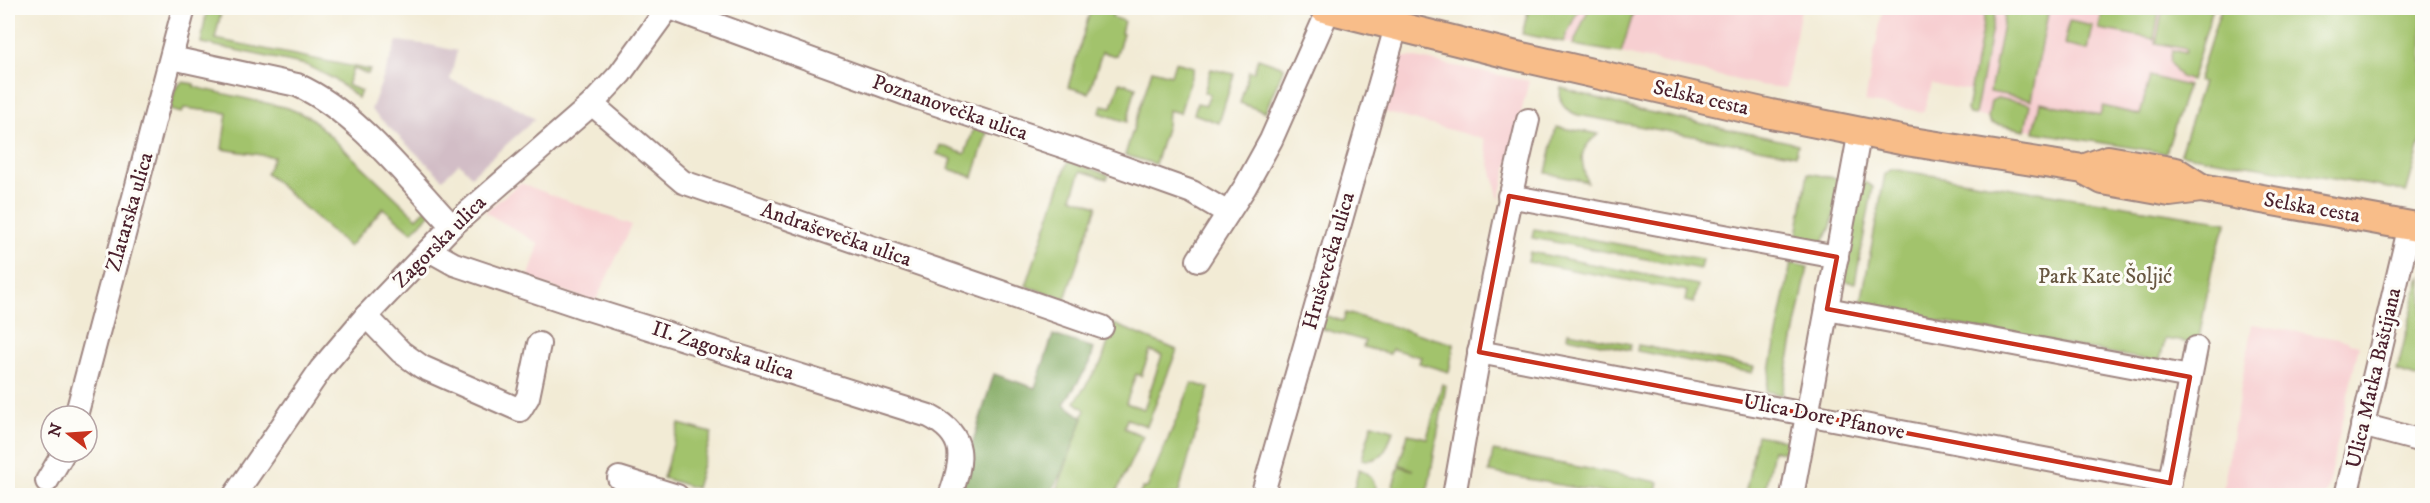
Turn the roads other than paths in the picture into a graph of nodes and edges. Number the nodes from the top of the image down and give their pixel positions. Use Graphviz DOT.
graph roads {
  1 [pos="184,8"];
  2 [pos="669,8"];
  3 [pos="1326,8"];
  4 [pos="1396,27"];
  5 [pos="172,58"];
  6 [pos="592,104"];
  7 [pos="1528,120"];
  8 [pos="1860,132"];
  9 [pos="1509,196"];
  10 [pos="1228,213"];
  11 [pos="452,226"];
  12 [pos="2416,227"];
  13 [pos="429,250"];
  14 [pos="1837,257"];
  15 [pos="1198,260"];
  16 [pos="1827,309"];
  17 [pos="366,316"];
  18 [pos="1102,327"];
  19 [pos="539,344"];
  20 [pos="2196,348"];
  21 [pos="1479,352"];
  22 [pos="2190,376"];
  23 [pos="79,404"];
  24 [pos="1807,414"];
  25 [pos="2362,425"];
  26 [pos="2422,441"];
  27 [pos="57,464"];
  28 [pos="619,478"];
  29 [pos="47,481"];
  30 [pos="2168,489"];
  31 [pos="234,495"];
  32 [pos="677,495"];
  33 [pos="950,495"];
  34 [pos="1262,495"];
  35 [pos="1454,495"];
  36 [pos="1792,495"];
  37 [pos="2346,495"];
  1 -- 5 [label="street, Zlatarska ulica"];
  2 -- 6 [label="street, Zagorska ulica"];
  2 -- 10 [label="street, Poznanovečka ulica"];
  3 -- 4 [label="main road, Selska cesta"];
  3 -- 10 [label="street"];
  4 -- 8 [label="main road, Selska cesta"];
  4 -- 34 [label="street, Hruševečka ulica"];
  5 -- 11 [label="street"];
  5 -- 23 [label="street, Zlatarska ulica"];
  6 -- 11 [label="street, Zagorska ulica"];
  6 -- 18 [label="street, Andraševečka ulica"];
  7 -- 9 [label="street"];
  8 -- 12 [label="main road, Selska cesta"];
  8 -- 14 [label="street"];
  9 -- 14 [label="street"];
  9 -- 21 [label="street"];
  10 -- 15 [label="street"];
  11 -- 13 [label="street, Zagorska ulica"];
  12 -- 25 [label="street, Ulica Matka Baštijana"];
  13 -- 17 [label="street, Zagorska ulica"];
  13 -- 33 [label="street, II. Zagorska ulica"];
  14 -- 16 [label="street"];
  16 -- 22 [label="street"];
  16 -- 24 [label="street"];
  17 -- 19 [label="street"];
  17 -- 31 [label="street, Zagorska ulica"];
  20 -- 22 [label="street"];
  21 -- 24 [label="street, Ulica Dore Pfanove"];
  21 -- 35 [label="street"];
  22 -- 30 [label="street"];
  24 -- 30 [label="street, Ulica Dore Pfanove"];
  24 -- 36 [label="street"];
  25 -- 26 [label="street"];
  25 -- 37 [label="street, Ulica Matka Baštijana"];
  27 -- 29 [label="street"];
  28 -- 32 [label="street"];
}
